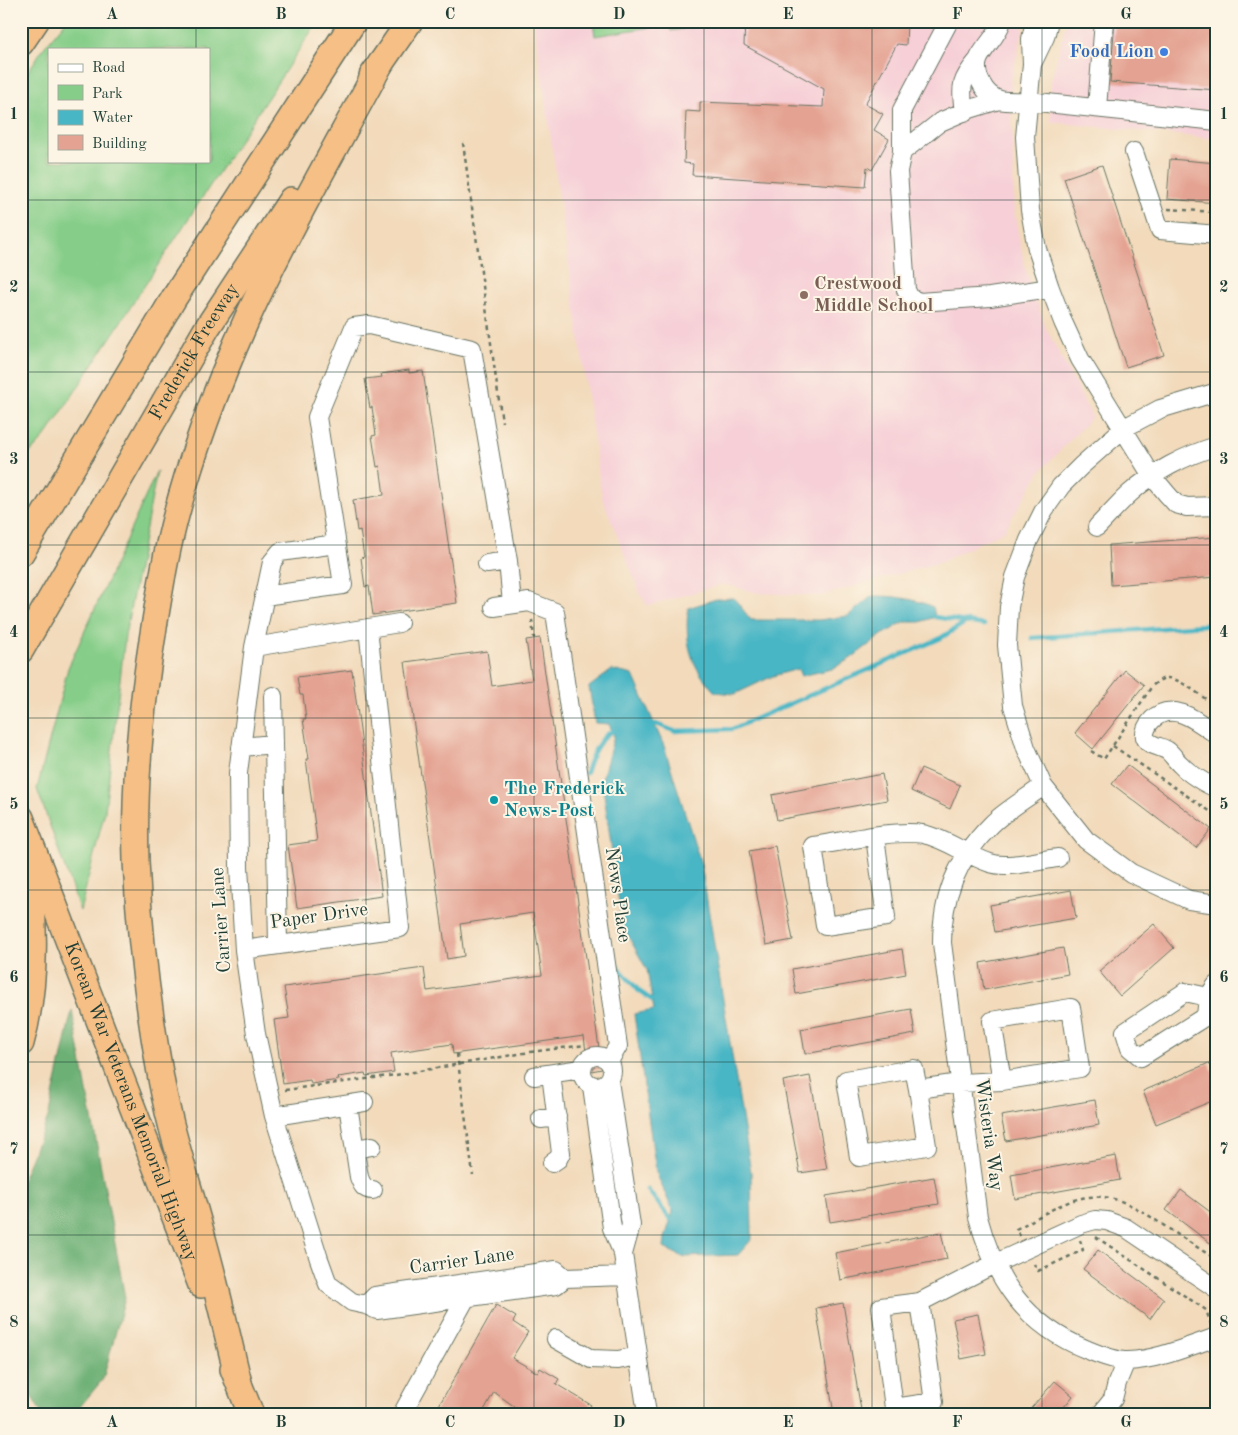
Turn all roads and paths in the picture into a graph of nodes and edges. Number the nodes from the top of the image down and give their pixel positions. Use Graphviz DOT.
graph roads {
  1 [pos="36,21"];
  2 [pos="354,21"];
  3 [pos="410,21"];
  4 [pos="949,21"];
  5 [pos="1002,21"];
  6 [pos="1035,21"];
  7 [pos="1104,21"];
  8 [pos="1046,27"];
  9 [pos="21,43"];
  10 [pos="978,60"];
  11 [pos="381,63"];
  12 [pos="1032,64"];
  13 [pos="999,100"];
  14 [pos="1028,101"];
  15 [pos="1097,108"];
  16 [pos="964,112"];
  17 [pos="1217,121"];
  18 [pos="463,142"];
  19 [pos="902,152"];
  20 [pos="1134,152"];
  21 [pos="1162,208"];
  22 [pos="1217,212"];
  23 [pos="1217,235"];
  24 [pos="1050,288"];
  25 [pos="1217,392"];
  26 [pos="502,426"];
  27 [pos="1124,428"];
  28 [pos="1217,446"];
  29 [pos="1152,476"];
  30 [pos="1217,506"];
  31 [pos="1097,527"];
  32 [pos="336,544"];
  33 [pos="21,553"];
  34 [pos="508,561"];
  35 [pos="486,564"];
  36 [pos="264,596"];
  37 [pos="521,603"];
  38 [pos="494,607"];
  39 [pos="399,623"];
  40 [pos="368,628"];
  41 [pos="534,638"];
  42 [pos="254,647"];
  43 [pos="21,650"];
  44 [pos="273,696"];
  45 [pos="1216,734"];
  46 [pos="274,744"];
  47 [pos="1113,746"];
  48 [pos="242,747"];
  49 [pos="1043,786"];
  50 [pos="1217,788"];
  51 [pos="1217,816"];
  52 [pos="21,818"];
  53 [pos="875,837"];
  54 [pos="21,842"];
  55 [pos="967,853"];
  56 [pos="1058,858"];
  57 [pos="1217,904"];
  58 [pos="278,944"];
  59 [pos="244,950"];
  60 [pos="1212,990"];
  61 [pos="21,1043"];
  62 [pos="585,1045"];
  63 [pos="457,1054"];
  64 [pos="609,1060"];
  65 [pos="458,1063"];
  66 [pos="581,1069"];
  67 [pos="1002,1081"];
  68 [pos="601,1083"];
  69 [pos="960,1083"];
  70 [pos="918,1089"];
  71 [pos="282,1091"];
  72 [pos="274,1116"];
  73 [pos="372,1146"];
  74 [pos="354,1149"];
  75 [pos="552,1163"];
  76 [pos="472,1175"];
  77 [pos="373,1190"];
  78 [pos="1079,1235"];
  79 [pos="1093,1235"];
  80 [pos="1031,1259"];
  81 [pos="996,1263"];
  82 [pos="626,1276"];
  83 [pos="1217,1288"];
  84 [pos="465,1290"];
  85 [pos="920,1302"];
  86 [pos="1214,1330"];
  87 [pos="556,1339"];
  88 [pos="638,1356"];
  89 [pos="1126,1361"];
  90 [pos="239,1383"];
  91 [pos="251,1414"];
  92 [pos="402,1414"];
  93 [pos="646,1414"];
  94 [pos="1101,1414"];
  1 -- 9 [label="highway"];
  2 -- 33 [label="highway"];
  3 -- 11 [label="highway"];
  4 -- 19 [label="street"];
  5 -- 10 [label="street"];
  6 -- 12 [label="street"];
  7 -- 15 [label="street"];
  8 -- 12 [label="street"];
  10 -- 13 [label="street"];
  10 -- 16 [label="street"];
  11 -- 43 [label="highway, Frederick Freeway"];
  11 -- 90 [label="highway"];
  12 -- 14 [label="street"];
  13 -- 14 [label="street"];
  13 -- 16 [label="street"];
  14 -- 15 [label="street"];
  14 -- 24 [label="street"];
  15 -- 17 [label="street"];
  16 -- 19 [label="street"];
  18 -- 26 [label="path"];
  19 -- 24 [label="street"];
  20 -- 23 [label="street"];
  21 -- 22 [label="path"];
  24 -- 27 [label="street"];
  25 -- 27 [label="street"];
  27 -- 29 [label="street"];
  27 -- 49 [label="street"];
  28 -- 29 [label="street"];
  29 -- 30 [label="street"];
  29 -- 31 [label="street"];
  32 -- 34 [label="street"];
  32 -- 36 [label="street, Carrier Lane"];
  32 -- 36 [label="street"];
  34 -- 35 [label="street"];
  34 -- 37 [label="street"];
  36 -- 42 [label="street, Carrier Lane"];
  37 -- 38 [label="street"];
  37 -- 41 [label="path"];
  37 -- 64 [label="street, News Place"];
  39 -- 40 [label="street"];
  40 -- 42 [label="street"];
  40 -- 58 [label="street, Paper Drive"];
  42 -- 48 [label="street, Carrier Lane"];
  44 -- 46 [label="street"];
  45 -- 50 [label="street"];
  46 -- 48 [label="street"];
  46 -- 58 [label="street"];
  47 -- 51 [label="path"];
  48 -- 59 [label="street, Carrier Lane"];
  49 -- 55 [label="street, Wisteria Way"];
  49 -- 57 [label="street"];
  52 -- 90 [label="highway, Korean War Veterans Memorial Highway"];
  53 -- 53 [label="street"];
  53 -- 55 [label="street"];
  54 -- 61 [label="highway"];
  55 -- 56 [label="street"];
  55 -- 69 [label="street, Wisteria Way"];
  58 -- 59 [label="street, Paper Drive"];
  59 -- 72 [label="street, Carrier Lane"];
  60 -- 60 [label="street"];
  62 -- 65 [label="path"];
  63 -- 65 [label="path"];
  64 -- 66 [label="street"];
  64 -- 68 [label="street"];
  65 -- 71 [label="path"];
  65 -- 76 [label="path"];
  66 -- 68 [label="street"];
  66 -- 75 [label="street"];
  67 -- 67 [label="street"];
  67 -- 69 [label="street"];
  68 -- 82 [label="street"];
  69 -- 70 [label="street"];
  69 -- 81 [label="street, Wisteria Way"];
  70 -- 70 [label="street"];
  72 -- 74 [label="street"];
  72 -- 84 [label="street, Carrier Lane"];
  73 -- 74 [label="street"];
  74 -- 77 [label="street"];
  78 -- 80 [label="path"];
  79 -- 86 [label="path"];
  81 -- 83 [label="street"];
  81 -- 85 [label="street"];
  81 -- 89 [label="street, Wisteria Way"];
  82 -- 84 [label="street, Carrier Lane"];
  82 -- 88 [label="street"];
  84 -- 92 [label="street"];
  85 -- 85 [label="street"];
  86 -- 89 [label="street, Wisteria Way"];
  87 -- 88 [label="street"];
  88 -- 93 [label="street"];
  89 -- 94 [label="street"];
  90 -- 91 [label="highway"];
}
